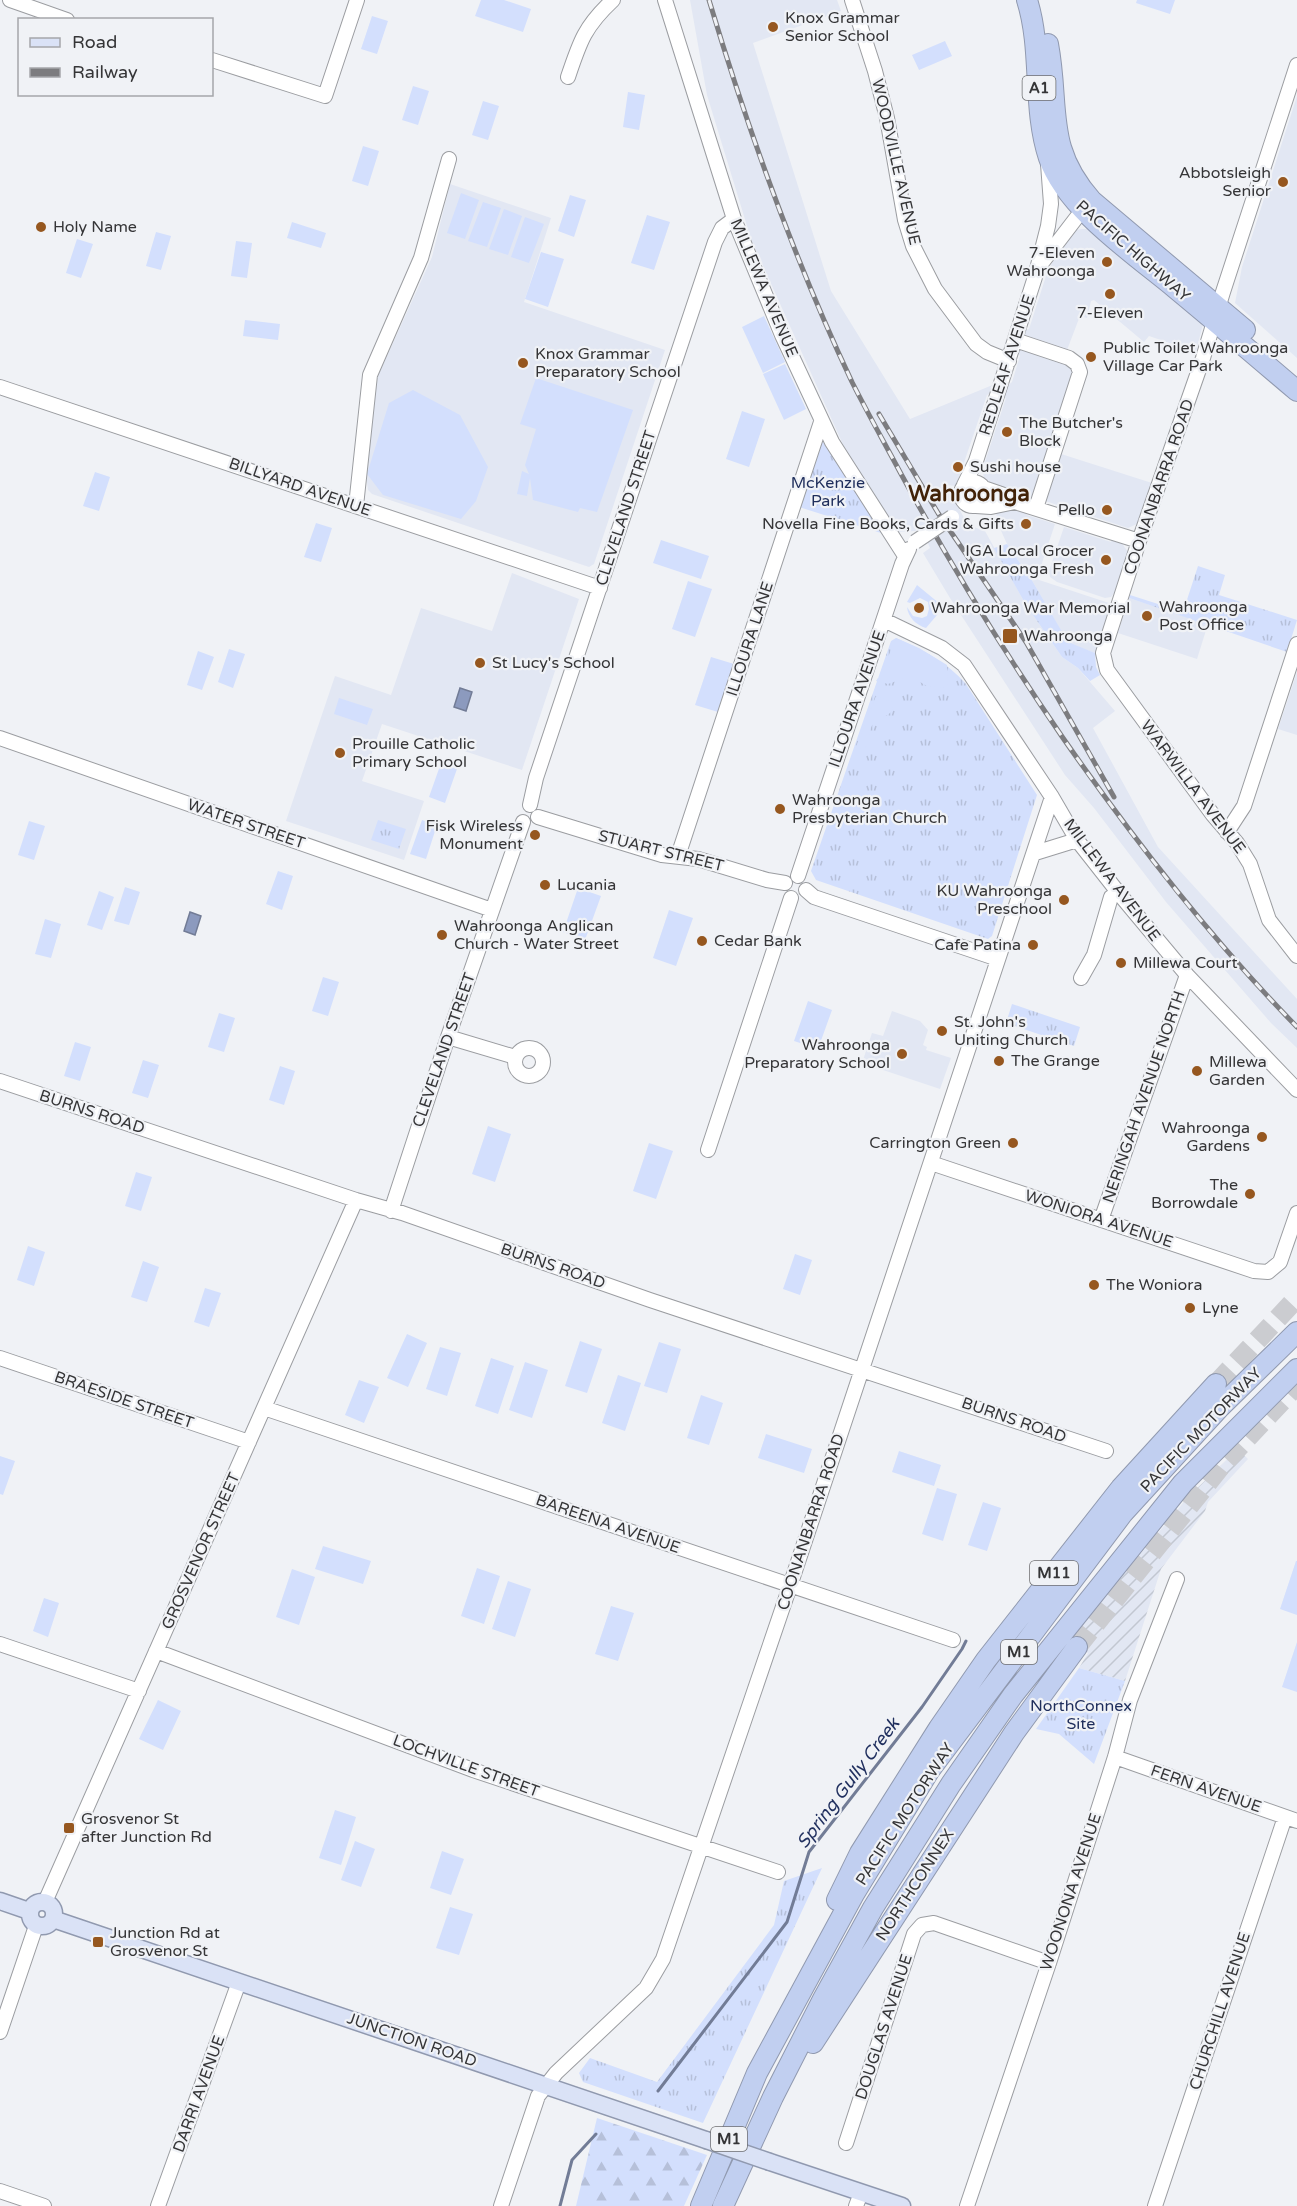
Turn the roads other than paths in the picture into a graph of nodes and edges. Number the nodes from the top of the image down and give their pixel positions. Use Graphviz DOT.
graph roads {
  1 [pos="10,0"];
  2 [pos="357,0"];
  3 [pos="613,0"];
  4 [pos="665,0"];
  5 [pos="852,0"];
  6 [pos="1027,0"];
  7 [pos="1037,0"];
  8 [pos="62,18"];
  9 [pos="213,60"];
  10 [pos="1297,65"];
  11 [pos="568,77"];
  12 [pos="1044,141"];
  13 [pos="449,159"];
  14 [pos="1088,205"];
  15 [pos="734,219"];
  16 [pos="1038,268"];
  17 [pos="1217,314"];
  18 [pos="1015,340"];
  19 [pos="1009,361"];
  20 [pos="1297,374"];
  21 [pos="0,387"];
  22 [pos="1297,391"];
  23 [pos="821,422"];
  24 [pos="976,461"];
  25 [pos="964,485"];
  26 [pos="983,487"];
  27 [pos="1015,502"];
  28 [pos="356,506"];
  29 [pos="971,506"];
  30 [pos="1036,508"];
  31 [pos="1139,541"];
  32 [pos="905,556"];
  33 [pos="600,588"];
  34 [pos="884,620"];
  35 [pos="1297,644"];
  36 [pos="1103,653"];
  37 [pos="0,738"];
  38 [pos="1052,797"];
  39 [pos="530,805"];
  40 [pos="538,817"];
  41 [pos="523,822"];
  42 [pos="1227,832"];
  43 [pos="1077,840"];
  44 [pos="1035,853"];
  45 [pos="678,856"];
  46 [pos="798,876"];
  47 [pos="785,883"];
  48 [pos="806,890"];
  49 [pos="1119,893"];
  50 [pos="791,898"];
  51 [pos="492,910"];
  52 [pos="1297,956"];
  53 [pos="998,960"];
  54 [pos="1187,975"];
  55 [pos="1081,978"];
  56 [pos="448,1037"];
  57 [pos="515,1058"];
  58 [pos="0,1081"];
  59 [pos="1297,1090"];
  60 [pos="708,1150"];
  61 [pos="931,1163"];
  62 [pos="356,1200"];
  63 [pos="391,1211"];
  64 [pos="1297,1213"];
  65 [pos="1101,1220"];
  66 [pos="1297,1332"];
  67 [pos="0,1358"];
  68 [pos="1297,1369"];
  69 [pos="861,1370"];
  70 [pos="1216,1384"];
  71 [pos="264,1408"];
  72 [pos="249,1442"];
  73 [pos="1106,1451"];
  74 [pos="1177,1579"];
  75 [pos="790,1585"];
  76 [pos="953,1640"];
  77 [pos="0,1644"];
  78 [pos="1077,1647"];
  79 [pos="156,1651"];
  80 [pos="139,1691"];
  81 [pos="1115,1757"];
  82 [pos="1291,1819"];
  83 [pos="702,1847"];
  84 [pos="778,1872"];
  85 [pos="0,1901"];
  86 [pos="45,1902"];
  87 [pos="33,1918"];
  88 [pos="53,1919"];
  89 [pos="1049,1963"];
  90 [pos="239,1982"];
  91 [pos="795,2003"];
  92 [pos="0,2032"];
  93 [pos="546,2086"];
  94 [pos="760,2127"];
  95 [pos="846,2143"];
  96 [pos="0,2191"];
  97 [pos="859,2199"];
  98 [pos="44,2206"];
  99 [pos="159,2206"];
  100 [pos="501,2206"];
  101 [pos="701,2206"];
  102 [pos="723,2206"];
  103 [pos="902,2206"];
  104 [pos="967,2206"];
  105 [pos="1155,2206"];
  1 -- 8 [label="street"];
  2 -- 9 [label="street"];
  3 -- 11 [label="street"];
  4 -- 15 [label="street, MILLEWA AVENUE"];
  5 -- 19 [label="street, WOODVILLE AVENUE"];
  6 -- 12 [label="highway, PACIFIC HIGHWAY / A1"];
  7 -- 14 [label="highway, PACIFIC HIGHWAY / A1"];
  10 -- 17 [label="street, COONANBARRA ROAD"];
  12 -- 14 [label="highway, PACIFIC HIGHWAY / A1"];
  12 -- 16 [label="street, REDLEAF AVENUE"];
  13 -- 28 [label="street"];
  14 -- 16 [label="street, REDLEAF AVENUE"];
  14 -- 17 [label="highway, PACIFIC HIGHWAY / A1"];
  15 -- 23 [label="street, MILLEWA AVENUE"];
  15 -- 33 [label="street, CLEVELAND STREET"];
  16 -- 18 [label="street, REDLEAF AVENUE"];
  17 -- 20 [label="highway, PACIFIC HIGHWAY / A1"];
  17 -- 22 [label="highway, PACIFIC HIGHWAY / A1"];
  17 -- 31 [label="street, COONANBARRA ROAD"];
  18 -- 19 [label="street, REDLEAF AVENUE"];
  18 -- 30 [label="street"];
  19 -- 24 [label="street, REDLEAF AVENUE"];
  21 -- 28 [label="street, BILLYARD AVENUE"];
  23 -- 32 [label="street, MILLEWA AVENUE"];
  23 -- 45 [label="street, ILLOURA LANE"];
  24 -- 25 [label="street, REDLEAF AVENUE"];
  24 -- 26 [label="street"];
  25 -- 26 [label="street"];
  25 -- 29 [label="street"];
  26 -- 27 [label="street"];
  26 -- 29 [label="street"];
  27 -- 29 [label="street"];
  27 -- 30 [label="street"];
  28 -- 33 [label="street, BILLYARD AVENUE"];
  29 -- 32 [label="street, bridge"];
  30 -- 31 [label="street"];
  31 -- 36 [label="street, COONANBARRA ROAD"];
  32 -- 34 [label="street, ILLOURA AVENUE"];
  33 -- 39 [label="street, CLEVELAND STREET"];
  34 -- 38 [label="street, MILLEWA AVENUE"];
  34 -- 46 [label="street, ILLOURA AVENUE"];
  35 -- 42 [label="street"];
  36 -- 42 [label="street, WARWILLA AVENUE"];
  37 -- 51 [label="street, WATER STREET"];
  38 -- 43 [label="street, MILLEWA AVENUE"];
  38 -- 44 [label="street, COONANBARRA ROAD"];
  39 -- 40 [label="street"];
  39 -- 41 [label="street"];
  40 -- 41 [label="street"];
  40 -- 45 [label="street, STUART STREET"];
  41 -- 51 [label="street, CLEVELAND STREET"];
  42 -- 52 [label="street, WARWILLA AVENUE"];
  43 -- 44 [label="street"];
  43 -- 49 [label="street, MILLEWA AVENUE"];
  44 -- 53 [label="street, COONANBARRA ROAD"];
  45 -- 47 [label="street, STUART STREET"];
  46 -- 47 [label="street"];
  46 -- 48 [label="street"];
  47 -- 50 [label="street"];
  48 -- 50 [label="street"];
  48 -- 53 [label="street"];
  49 -- 54 [label="street, MILLEWA AVENUE"];
  49 -- 55 [label="street"];
  50 -- 60 [label="street"];
  51 -- 56 [label="street, CLEVELAND STREET"];
  53 -- 61 [label="street, COONANBARRA ROAD"];
  54 -- 59 [label="street, MILLEWA AVENUE"];
  54 -- 65 [label="street, NERINGAH AVENUE NORTH"];
  56 -- 57 [label="street"];
  56 -- 63 [label="street, CLEVELAND STREET"];
  58 -- 62 [label="street, BURNS ROAD"];
  61 -- 65 [label="street, WONIORA AVENUE"];
  61 -- 69 [label="street, COONANBARRA ROAD"];
  62 -- 63 [label="street, BURNS ROAD"];
  62 -- 71 [label="street, GROSVENOR STREET"];
  63 -- 69 [label="street, BURNS ROAD"];
  64 -- 65 [label="street, WONIORA AVENUE"];
  66 -- 91 [label="highway, PACIFIC MOTORWAY / M1"];
  67 -- 72 [label="street, BRAESIDE STREET"];
  68 -- 94 [label="highway, PACIFIC MOTORWAY / M1"];
  69 -- 73 [label="street, BURNS ROAD"];
  69 -- 75 [label="street, COONANBARRA ROAD"];
  70 -- 91 [label="highway, M11"];
  71 -- 72 [label="street, GROSVENOR STREET"];
  71 -- 75 [label="street, BAREENA AVENUE"];
  72 -- 79 [label="street, GROSVENOR STREET"];
  74 -- 81 [label="street, WOONONA AVENUE"];
  75 -- 76 [label="street, BAREENA AVENUE"];
  75 -- 83 [label="street, COONANBARRA ROAD"];
  77 -- 80 [label="street"];
  78 -- 94 [label="highway, NORTHCONNEX"];
  79 -- 80 [label="street, GROSVENOR STREET"];
  79 -- 83 [label="street, LOCHVILLE STREET"];
  80 -- 86 [label="street, GROSVENOR STREET"];
  81 -- 82 [label="street, FERN AVENUE"];
  81 -- 89 [label="street, WOONONA AVENUE"];
  82 -- 105 [label="street, CHURCHILL AVENUE"];
  83 -- 84 [label="street, LOCHVILLE STREET"];
  83 -- 93 [label="street, COONANBARRA ROAD"];
  85 -- 87 [label="main road"];
  86 -- 87 [label="main road"];
  86 -- 88 [label="main road"];
  87 -- 88 [label="main road"];
  87 -- 92 [label="street"];
  88 -- 90 [label="main road, JUNCTION ROAD"];
  89 -- 95 [label="street, DOUGLAS AVENUE"];
  89 -- 104 [label="street, WOONONA AVENUE"];
  90 -- 93 [label="main road, JUNCTION ROAD"];
  90 -- 99 [label="street, DARRI AVENUE"];
  91 -- 101 [label="highway, PACIFIC MOTORWAY / M1"];
  93 -- 97 [label="main road, JUNCTION ROAD, bridge"];
  93 -- 100 [label="street, COONANBARRA ROAD"];
  94 -- 102 [label="highway, PACIFIC MOTORWAY / M1"];
  96 -- 98 [label="street"];
  97 -- 103 [label="main road, JUNCTION ROAD"];
}
